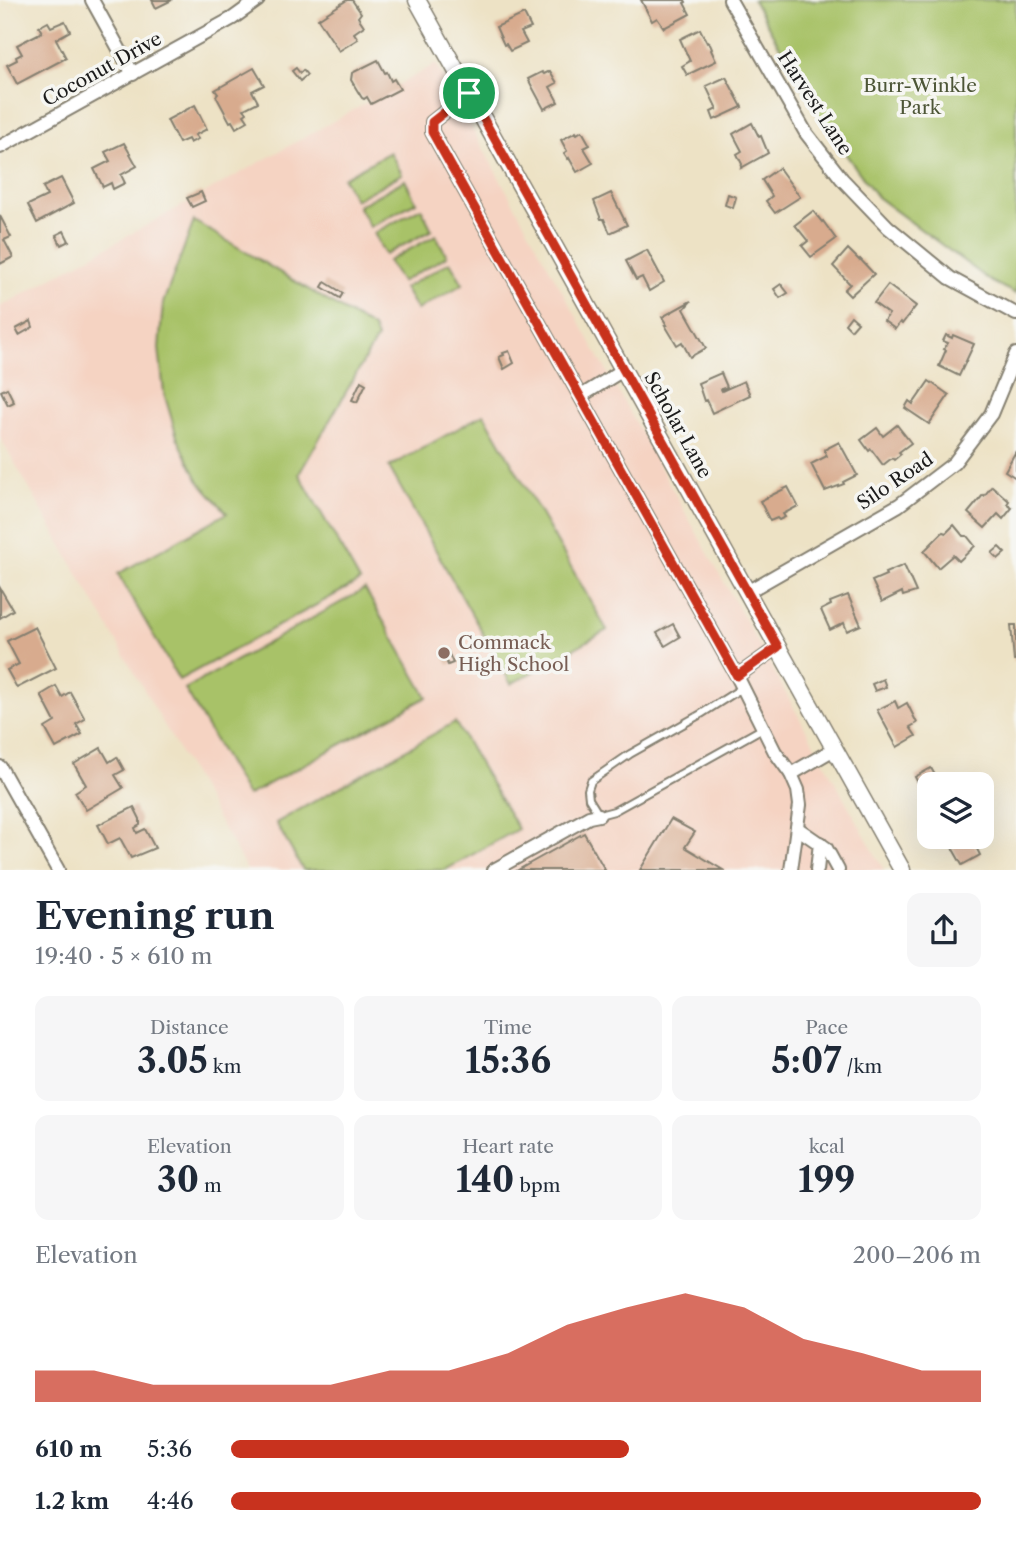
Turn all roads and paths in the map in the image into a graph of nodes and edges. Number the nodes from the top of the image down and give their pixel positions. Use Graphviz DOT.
graph roads {
  1 [pos="92,0"];
  2 [pos="258,0"];
  3 [pos="417,0"];
  4 [pos="730,0"];
  5 [pos="133,74"];
  6 [pos="469,93"];
  7 [pos="0,147"];
  8 [pos="1016,314"];
  9 [pos="1016,354"];
  10 [pos="623,370"];
  11 [pos="581,396"];
  12 [pos="747,592"];
  13 [pos="778,647"];
  14 [pos="740,682"];
  15 [pos="763,728"];
  16 [pos="834,748"];
  17 [pos="0,767"];
  18 [pos="791,774"];
  19 [pos="599,815"];
  20 [pos="797,828"];
  21 [pos="820,843"];
  22 [pos="58,870"];
  23 [pos="494,870"];
  24 [pos="791,870"];
  25 [pos="817,870"];
  26 [pos="838,870"];
  27 [pos="902,870"];
  1 -- 5 [label="street"];
  2 -- 5 [label="street, Coconut Drive"];
  3 -- 6 [label="street, Scholar Lane"];
  4 -- 8 [label="street, Harvest Lane"];
  5 -- 7 [label="street, Coconut Drive"];
  6 -- 10 [label="street, Scholar Lane"];
  6 -- 11 [label="street"];
  9 -- 12 [label="street, Silo Road"];
  10 -- 11 [label="street"];
  10 -- 12 [label="street, Scholar Lane"];
  11 -- 14 [label="street"];
  12 -- 13 [label="street, Scholar Lane"];
  13 -- 14 [label="street"];
  13 -- 16 [label="street, Scholar Lane"];
  14 -- 15 [label="street"];
  14 -- 19 [label="lane"];
  15 -- 18 [label="street"];
  15 -- 19 [label="lane"];
  16 -- 18 [label="street"];
  16 -- 27 [label="street, Scholar Lane"];
  17 -- 22 [label="street"];
  18 -- 20 [label="street"];
  19 -- 23 [label="street"];
  20 -- 21 [label="street"];
  20 -- 24 [label="street"];
  21 -- 25 [label="street"];
  21 -- 26 [label="street"];
}
